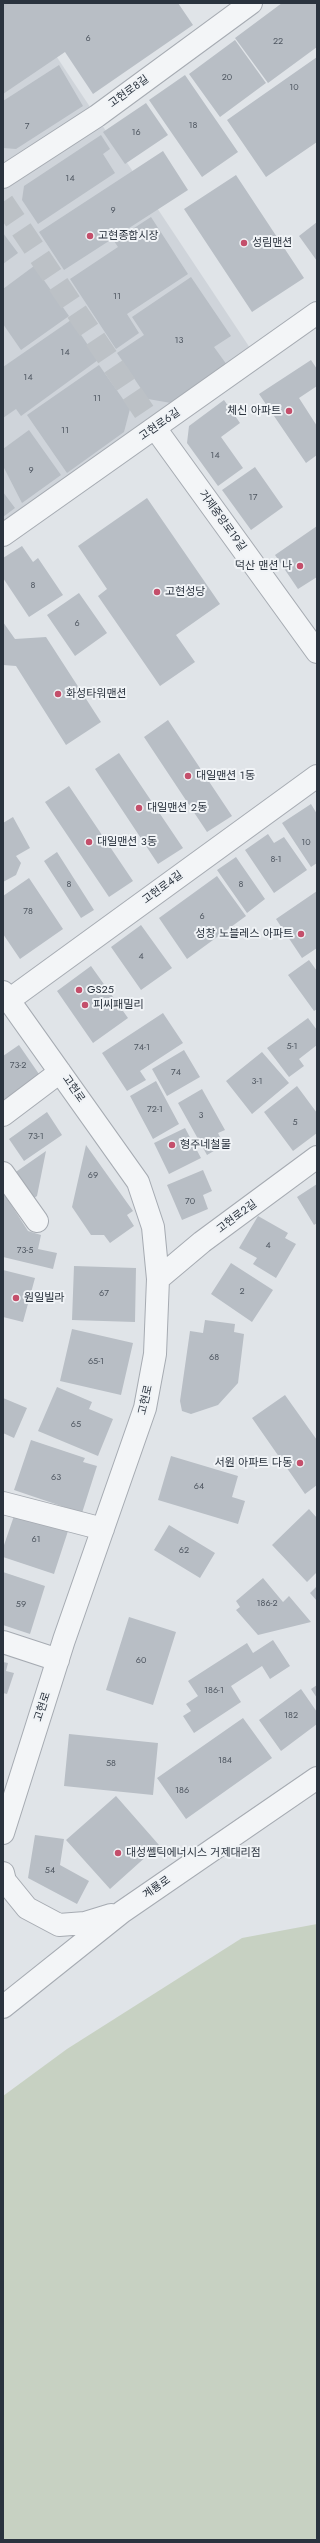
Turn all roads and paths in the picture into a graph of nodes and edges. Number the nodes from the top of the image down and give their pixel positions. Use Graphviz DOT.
graph roads {
  1 [pos="251,3"];
  2 [pos="3,177"];
  3 [pos="317,313"];
  4 [pos="155,428"];
  5 [pos="3,535"];
  6 [pos="317,652"];
  7 [pos="317,776"];
  8 [pos="6,996"];
  9 [pos="60,1072"];
  10 [pos="3,1115"];
  11 [pos="317,1157"];
  12 [pos="3,1173"];
  13 [pos="38,1221"];
  14 [pos="158,1279"];
  15 [pos="3,1503"];
  16 [pos="103,1529"];
  17 [pos="3,1642"];
  18 [pos="58,1660"];
  19 [pos="317,1778"];
  20 [pos="3,1832"];
  21 [pos="3,1873"];
  22 [pos="122,1912"];
  23 [pos="3,2006"];
  1 -- 2 [label="street, 고현로8길"];
  3 -- 4 [label="street, 고현로6길"];
  4 -- 5 [label="street, 고현로6길"];
  4 -- 6 [label="street, 거제중앙로19길"];
  7 -- 8 [label="street, 고현로4길"];
  8 -- 9 [label="street, 고현로"];
  9 -- 10 [label="street"];
  9 -- 14 [label="street, 고현로"];
  11 -- 14 [label="street, 고현로2길"];
  12 -- 13 [label="street"];
  14 -- 16 [label="street, 고현로"];
  15 -- 16 [label="street"];
  16 -- 18 [label="street, 고현로"];
  17 -- 18 [label="street"];
  18 -- 20 [label="street, 고현로"];
  19 -- 22 [label="street, 계룡로"];
  21 -- 22 [label="street"];
  22 -- 23 [label="street, 계룡로"];
}
